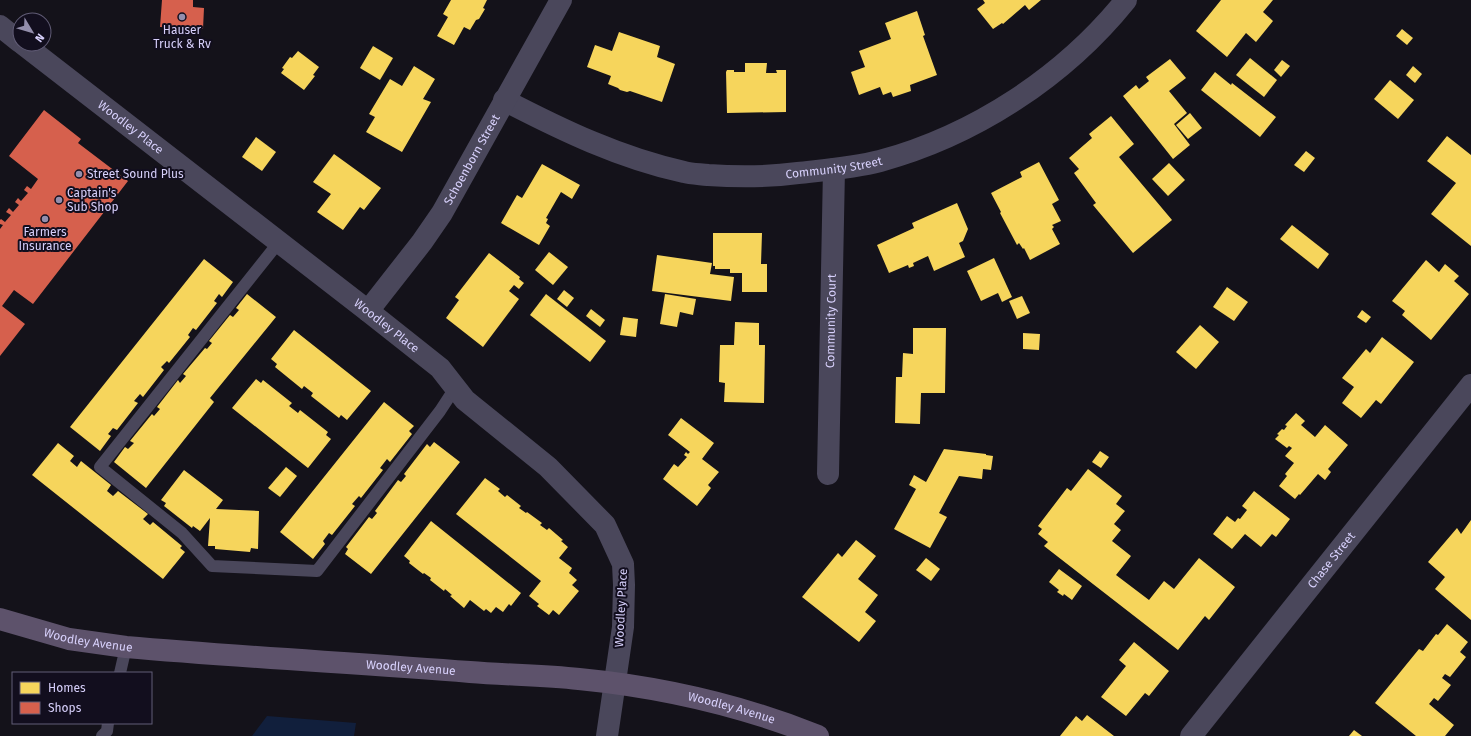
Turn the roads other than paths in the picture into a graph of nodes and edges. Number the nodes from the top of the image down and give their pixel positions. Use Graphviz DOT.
graph roads {
  1 [pos="561,0"];
  2 [pos="1126,0"];
  3 [pos="0,26"];
  4 [pos="12,36"];
  5 [pos="33,52"];
  6 [pos="504,100"];
  7 [pos="834,169"];
  8 [pos="279,242"];
  9 [pos="368,311"];
  10 [pos="1471,385"];
  11 [pos="455,388"];
  12 [pos="828,474"];
  13 [pos="0,619"];
  14 [pos="126,647"];
  15 [pos="120,672"];
  16 [pos="614,684"];
  17 [pos="108,724"];
  18 [pos="102,736"];
  19 [pos="607,736"];
  20 [pos="818,736"];
  21 [pos="1191,736"];
  1 -- 6 [label="street, Schoenborn Street"];
  2 -- 7 [label="street, Community Street"];
  3 -- 4 [label="street"];
  5 -- 8 [label="street, Woodley Place"];
  6 -- 7 [label="street, Community Street"];
  6 -- 9 [label="street, Schoenborn Street"];
  7 -- 12 [label="street, Community Court"];
  8 -- 9 [label="street, Woodley Place"];
  8 -- 11 [label="lane"];
  9 -- 11 [label="street, Woodley Place"];
  10 -- 21 [label="street, Chase Street"];
  11 -- 16 [label="street, Woodley Place"];
  13 -- 14 [label="main road, Woodley Avenue"];
  14 -- 15 [label="lane"];
  14 -- 16 [label="main road, Woodley Avenue"];
  16 -- 19 [label="street, Woodley Place"];
  16 -- 20 [label="main road, Woodley Avenue"];
  17 -- 18 [label="lane"];
}
